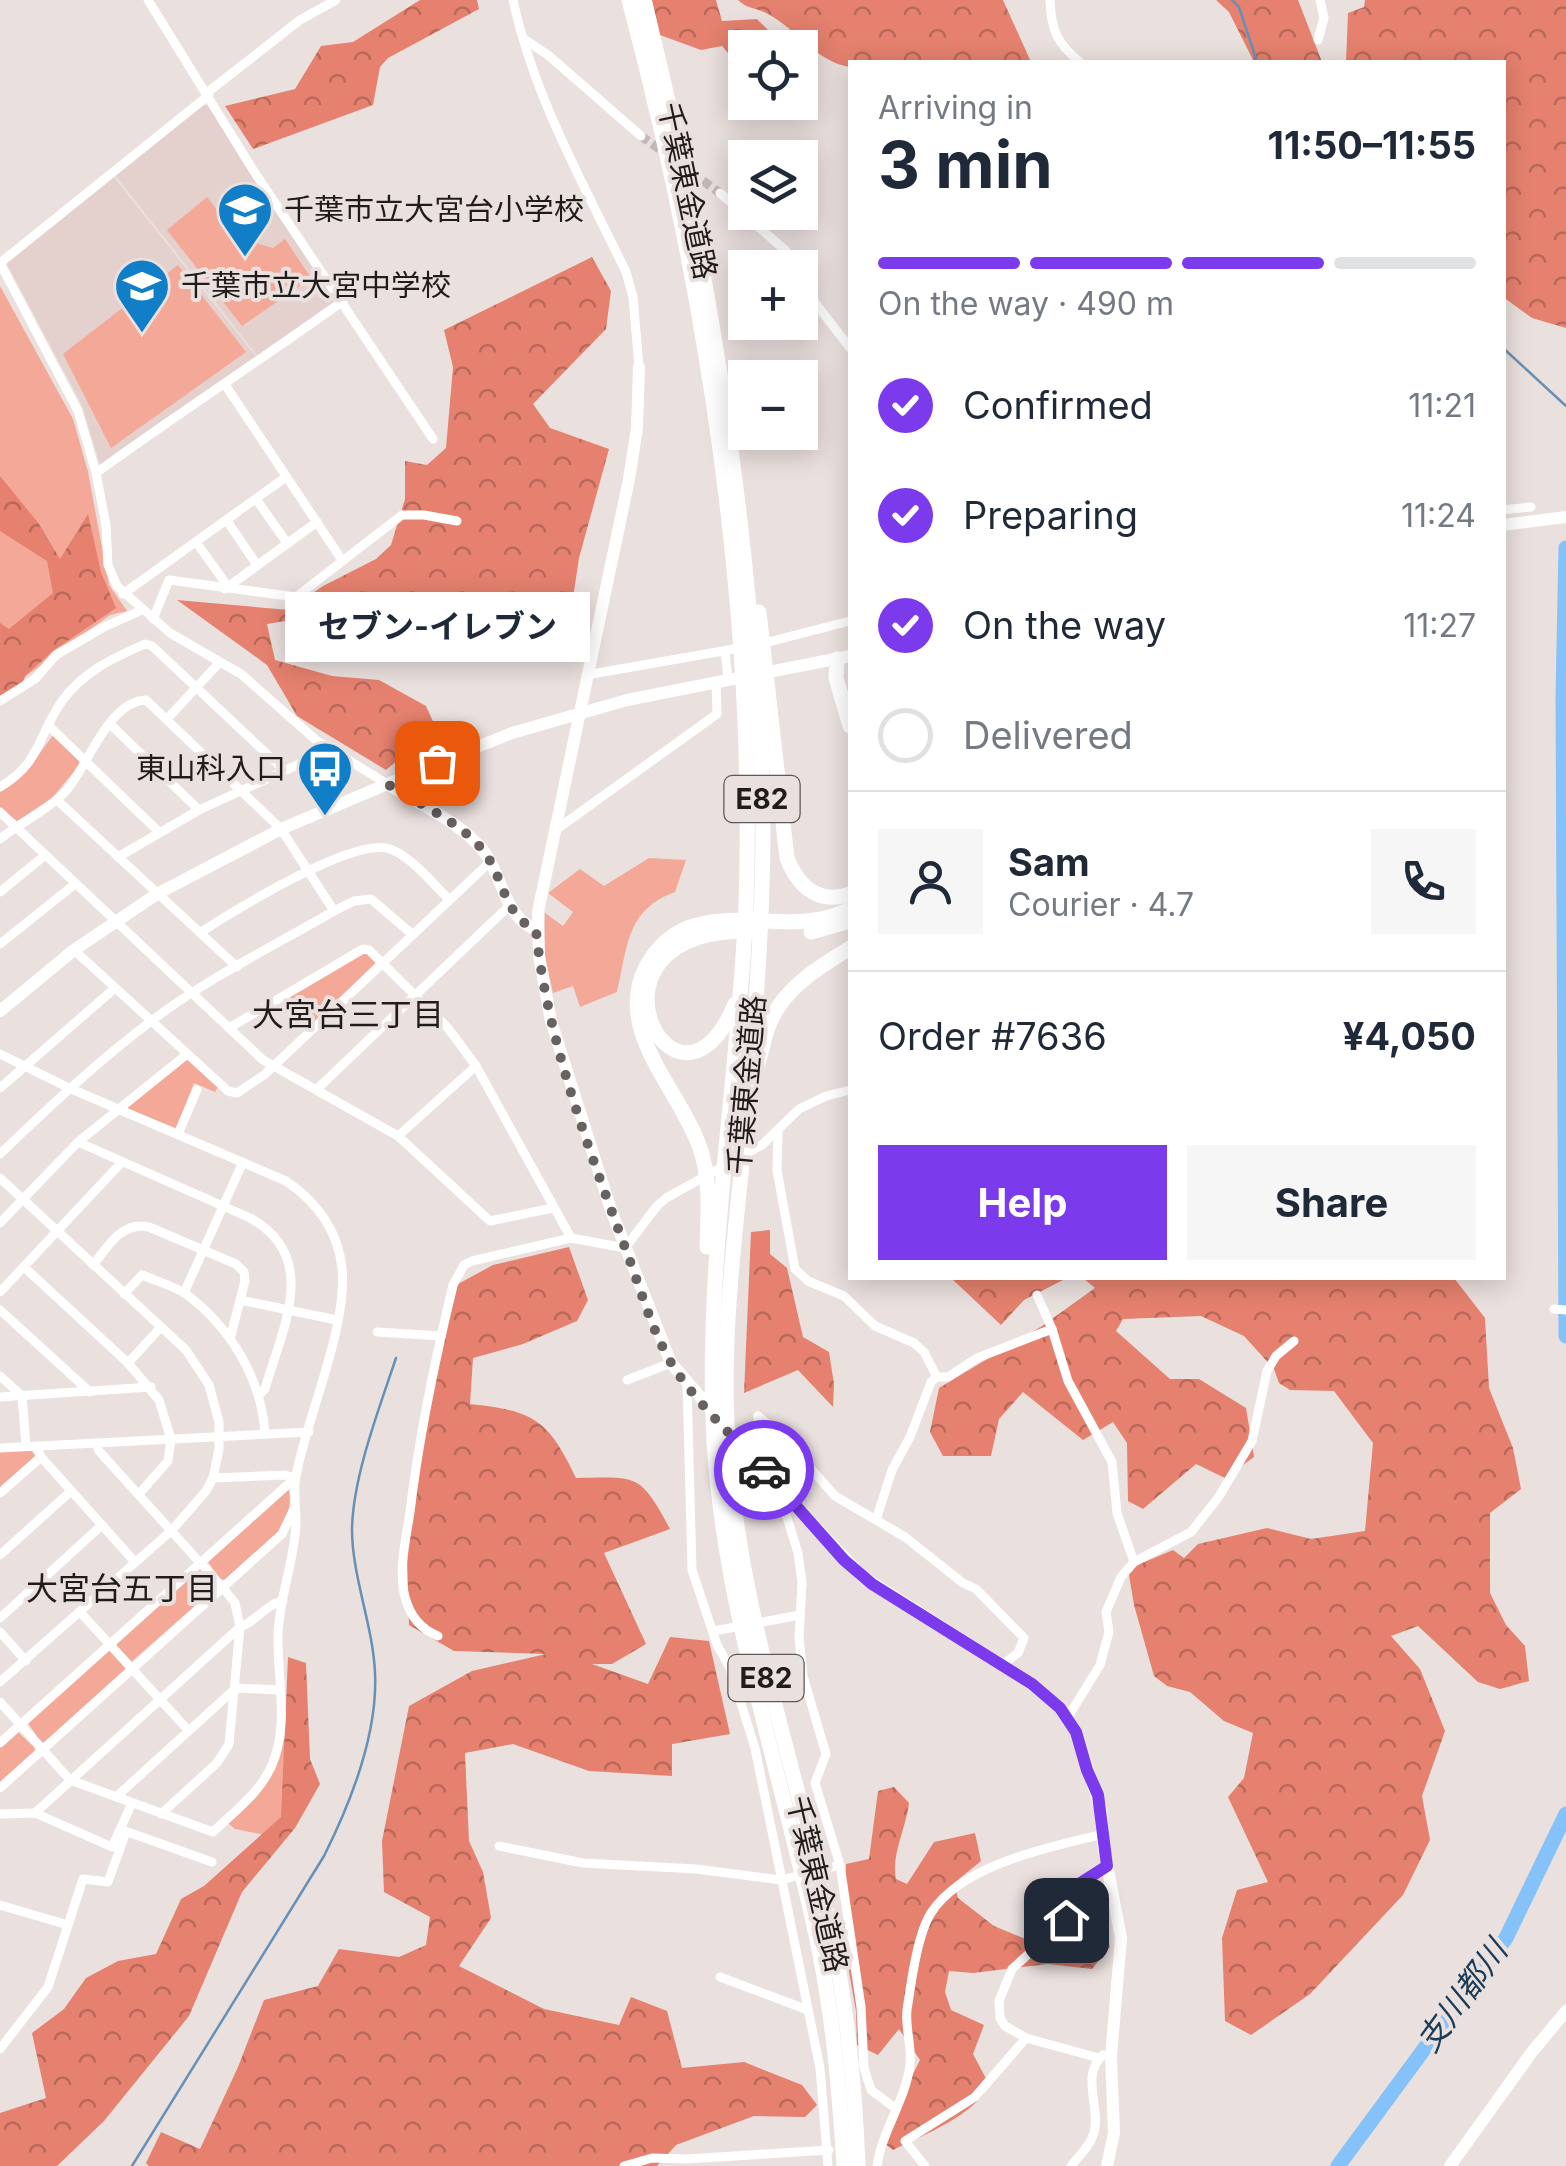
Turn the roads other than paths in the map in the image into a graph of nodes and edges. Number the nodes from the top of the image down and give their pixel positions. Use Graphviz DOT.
graph roads {
  1 [pos="148,0"];
  2 [pos="336,0"];
  3 [pos="513,0"];
  4 [pos="630,0"];
  5 [pos="644,0"];
  6 [pos="1050,0"];
  7 [pos="1320,0"];
  8 [pos="522,38"];
  9 [pos="1318,40"];
  10 [pos="1077,60"];
  11 [pos="208,94"];
  12 [pos="640,136"];
  13 [pos="720,193"];
  14 [pos="785,250"];
  15 [pos="0,263"];
  16 [pos="343,301"];
  17 [pos="818,307"];
  18 [pos="848,345"];
  19 [pos="639,367"];
  20 [pos="226,386"];
  21 [pos="433,439"];
  22 [pos="96,473"];
  23 [pos="286,477"];
  24 [pos="256,499"];
  25 [pos="1506,510"];
  26 [pos="1526,513"];
  27 [pos="1559,518"];
  28 [pos="227,520"];
  29 [pos="317,522"];
  30 [pos="456,522"];
  31 [pos="1506,523"];
  32 [pos="196,542"];
  33 [pos="287,543"];
  34 [pos="342,560"];
  35 [pos="257,564"];
  36 [pos="224,589"];
  37 [pos="123,594"];
  38 [pos="142,610"];
  39 [pos="153,619"];
  40 [pos="848,621"];
  41 [pos="751,636"];
  42 [pos="725,651"];
  43 [pos="844,658"];
  44 [pos="219,663"];
  45 [pos="586,675"];
  46 [pos="722,681"];
  47 [pos="196,688"];
  48 [pos="756,689"];
  49 [pos="0,700"];
  50 [pos="578,714"];
  51 [pos="166,718"];
  52 [pos="848,719"];
  53 [pos="110,724"];
  54 [pos="50,726"];
  55 [pos="327,748"];
  56 [pos="87,760"];
  57 [pos="284,770"];
  58 [pos="389,785"];
  59 [pos="0,787"];
  60 [pos="240,790"];
  61 [pos="56,800"];
  62 [pos="199,810"];
  63 [pos="0,812"];
  64 [pos="15,827"];
  65 [pos="281,829"];
  66 [pos="158,831"];
  67 [pos="554,831"];
  68 [pos="0,838"];
  69 [pos="44,856"];
  70 [pos="118,857"];
  71 [pos="490,862"];
  72 [pos="308,871"];
  73 [pos="75,884"];
  74 [pos="0,892"];
  75 [pos="157,894"];
  76 [pos="848,894"];
  77 [pos="449,899"];
  78 [pos="509,906"];
  79 [pos="334,911"];
  80 [pos="848,911"];
  81 [pos="115,921"];
  82 [pos="848,923"];
  83 [pos="536,930"];
  84 [pos="202,932"];
  85 [pos="412,934"];
  86 [pos="0,944"];
  87 [pos="751,948"];
  88 [pos="848,949"];
  89 [pos="74,950"];
  90 [pos="382,962"];
  91 [pos="237,967"];
  92 [pos="115,988"];
  93 [pos="192,993"];
  94 [pos="415,994"];
  95 [pos="741,995"];
  96 [pos="2,1005"];
  97 [pos="151,1021"];
  98 [pos="229,1028"];
  99 [pos="0,1054"];
  100 [pos="186,1055"];
  101 [pos="274,1066"];
  102 [pos="476,1066"];
  103 [pos="22,1067"];
  104 [pos="750,1074"];
  105 [pos="0,1088"];
  106 [pos="70,1088"];
  107 [pos="197,1090"];
  108 [pos="316,1090"];
  109 [pos="848,1090"];
  110 [pos="118,1108"];
  111 [pos="778,1132"];
  112 [pos="178,1134"];
  113 [pos="398,1136"];
  114 [pos="78,1142"];
  115 [pos="0,1154"];
  116 [pos="122,1162"];
  117 [pos="243,1162"];
  118 [pos="0,1178"];
  119 [pos="715,1192"];
  120 [pos="23,1199"];
  121 [pos="222,1206"];
  122 [pos="553,1208"];
  123 [pos="0,1223"];
  124 [pos="57,1231"];
  125 [pos="571,1238"];
  126 [pos="625,1248"];
  127 [pos="203,1250"];
  128 [pos="92,1264"];
  129 [pos="24,1267"];
  130 [pos="0,1292"];
  131 [pos="184,1293"];
  132 [pos="124,1294"];
  133 [pos="1036,1295"];
  134 [pos="240,1300"];
  135 [pos="0,1310"];
  136 [pos="287,1310"];
  137 [pos="1554,1310"];
  138 [pos="1566,1310"];
  139 [pos="337,1320"];
  140 [pos="160,1328"];
  141 [pos="1052,1329"];
  142 [pos="378,1332"];
  143 [pos="441,1336"];
  144 [pos="230,1339"];
  145 [pos="1294,1341"];
  146 [pos="128,1363"];
  147 [pos="671,1363"];
  148 [pos="0,1376"];
  149 [pos="937,1376"];
  150 [pos="627,1380"];
  151 [pos="687,1384"];
  152 [pos="151,1387"];
  153 [pos="90,1392"];
  154 [pos="259,1395"];
  155 [pos="22,1396"];
  156 [pos="0,1397"];
  157 [pos="309,1432"];
  158 [pos="265,1434"];
  159 [pos="220,1437"];
  160 [pos="172,1439"];
  161 [pos="96,1443"];
  162 [pos="0,1448"];
  163 [pos="34,1450"];
  164 [pos="747,1451"];
  165 [pos="213,1478"];
  166 [pos="296,1478"];
  167 [pos="71,1491"];
  168 [pos="0,1493"];
  169 [pos="139,1494"];
  170 [pos="786,1495"];
  171 [pos="294,1508"];
  172 [pos="876,1520"];
  173 [pos="102,1525"];
  174 [pos="172,1530"];
  175 [pos="0,1555"];
  176 [pos="135,1562"];
  177 [pos="1134,1562"];
  178 [pos="200,1563"];
  179 [pos="222,1587"];
  180 [pos="283,1601"];
  181 [pos="80,1612"];
  182 [pos="800,1614"];
  183 [pos="0,1618"];
  184 [pos="240,1627"];
  185 [pos="0,1632"];
  186 [pos="714,1632"];
  187 [pos="438,1636"];
  188 [pos="110,1644"];
  189 [pos="26,1661"];
  190 [pos="1002,1666"];
  191 [pos="132,1669"];
  192 [pos="0,1682"];
  193 [pos="236,1688"];
  194 [pos="280,1690"];
  195 [pos="160,1699"];
  196 [pos="0,1702"];
  197 [pos="1068,1718"];
  198 [pos="20,1726"];
  199 [pos="188,1730"];
  200 [pos="0,1744"];
  201 [pos="42,1750"];
  202 [pos="70,1780"];
  203 [pos="0,1788"];
  204 [pos="116,1797"];
  205 [pos="132,1803"];
  206 [pos="35,1813"];
  207 [pos="0,1814"];
  208 [pos="162,1814"];
  209 [pos="123,1831"];
  210 [pos="1102,1834"];
  211 [pos="499,1846"];
  212 [pos="212,1862"];
  213 [pos="840,1864"];
  214 [pos="1107,1866"];
  215 [pos="781,1880"];
  216 [pos="0,1906"];
  217 [pos="68,1924"];
  218 [pos="720,1978"];
  219 [pos="808,2010"];
  220 [pos="1566,2011"];
  221 [pos="1026,2038"];
  222 [pos="0,2050"];
  223 [pos="1105,2057"];
  224 [pos="895,2108"];
  225 [pos="829,2150"];
  226 [pos="624,2166"];
  227 [pos="828,2166"];
  228 [pos="844,2166"];
  229 [pos="858,2166"];
  230 [pos="877,2166"];
  231 [pos="925,2166"];
  232 [pos="1070,2166"];
  233 [pos="1107,2166"];
  234 [pos="1450,2166"];
  1 -- 11 [label="street"];
  2 -- 11 [label="street"];
  3 -- 8 [label="street"];
  4 -- 41 [label="highway, 千葉東金道路 / E82"];
  5 -- 41 [label="highway, 千葉東金道路"];
  6 -- 10 [label="street"];
  7 -- 9 [label="street"];
  8 -- 12 [label="street"];
  8 -- 19 [label="street"];
  11 -- 15 [label="street"];
  11 -- 16 [label="street"];
  13 -- 14 [label="street"];
  15 -- 22 [label="street"];
  16 -- 20 [label="street"];
  16 -- 21 [label="street"];
  17 -- 18 [label="street"];
  19 -- 45 [label="street"];
  20 -- 22 [label="street"];
  20 -- 23 [label="street"];
  22 -- 37 [label="street"];
  23 -- 24 [label="street"];
  23 -- 29 [label="street"];
  24 -- 28 [label="street"];
  24 -- 33 [label="street"];
  25 -- 26 [label="street"];
  26 -- 27 [label="street"];
  26 -- 31 [label="street"];
  28 -- 32 [label="street"];
  28 -- 35 [label="street"];
  29 -- 33 [label="street"];
  29 -- 34 [label="street"];
  30 -- 34 [label="street"];
  32 -- 36 [label="street"];
  32 -- 37 [label="street"];
  33 -- 35 [label="street"];
  34 -- 36 [label="street"];
  35 -- 36 [label="street"];
  36 -- 39 [label="street"];
  37 -- 38 [label="street"];
  38 -- 39 [label="street"];
  38 -- 49 [label="street"];
  39 -- 44 [label="street"];
  40 -- 42 [label="street"];
  41 -- 48 [label="highway"];
  41 -- 48 [label="highway, 千葉東金道路 / E82"];
  42 -- 45 [label="street"];
  42 -- 46 [label="street"];
  43 -- 46 [label="street"];
  43 -- 52 [label="highway"];
  44 -- 47 [label="street"];
  44 -- 55 [label="street"];
  45 -- 50 [label="street"];
  46 -- 50 [label="street"];
  46 -- 67 [label="street"];
  47 -- 51 [label="street"];
  47 -- 54 [label="street"];
  47 -- 57 [label="street"];
  48 -- 76 [label="highway"];
  48 -- 87 [label="highway, 千葉東金道路 / E82"];
  50 -- 58 [label="street"];
  50 -- 67 [label="street"];
  51 -- 53 [label="street"];
  51 -- 60 [label="street"];
  53 -- 56 [label="street"];
  53 -- 62 [label="street"];
  54 -- 56 [label="street"];
  54 -- 59 [label="street"];
  55 -- 57 [label="street"];
  55 -- 58 [label="street"];
  56 -- 61 [label="street"];
  56 -- 66 [label="street"];
  57 -- 60 [label="street"];
  58 -- 65 [label="street"];
  58 -- 71 [label="street"];
  60 -- 62 [label="street"];
  60 -- 65 [label="street"];
  61 -- 64 [label="street"];
  61 -- 70 [label="street"];
  62 -- 66 [label="street"];
  63 -- 64 [label="street"];
  64 -- 68 [label="street"];
  64 -- 69 [label="street"];
  65 -- 72 [label="street"];
  65 -- 75 [label="street"];
  66 -- 70 [label="street"];
  67 -- 83 [label="street"];
  69 -- 73 [label="street"];
  69 -- 74 [label="street"];
  70 -- 75 [label="street"];
  71 -- 77 [label="street"];
  71 -- 78 [label="street"];
  72 -- 77 [label="street"];
  72 -- 79 [label="street"];
  72 -- 84 [label="street"];
  73 -- 81 [label="street"];
  73 -- 86 [label="street"];
  75 -- 81 [label="street"];
  75 -- 84 [label="street"];
  77 -- 85 [label="street"];
  78 -- 83 [label="street"];
  78 -- 94 [label="street"];
  79 -- 85 [label="street"];
  79 -- 91 [label="street"];
  80 -- 119 [label="highway"];
  81 -- 89 [label="street"];
  81 -- 93 [label="street"];
  82 -- 95 [label="highway"];
  83 -- 126 [label="street"];
  84 -- 91 [label="street"];
  85 -- 90 [label="street"];
  87 -- 95 [label="highway, 千葉東金道路 / E82"];
  87 -- 104 [label="highway, 千葉東金道路 / E82"];
  88 -- 104 [label="highway"];
  89 -- 92 [label="street"];
  89 -- 96 [label="street"];
  90 -- 94 [label="street"];
  90 -- 98 [label="street"];
  90 -- 101 [label="street"];
  91 -- 93 [label="street"];
  92 -- 97 [label="street"];
  92 -- 103 [label="street"];
  93 -- 97 [label="street"];
  93 -- 98 [label="street"];
  94 -- 102 [label="street"];
  94 -- 108 [label="street"];
  95 -- 119 [label="highway, 千葉東金道路 / E82"];
  97 -- 100 [label="street"];
  97 -- 106 [label="street"];
  98 -- 101 [label="street"];
  99 -- 103 [label="street"];
  100 -- 101 [label="street"];
  100 -- 110 [label="street"];
  101 -- 108 [label="street"];
  102 -- 113 [label="street"];
  102 -- 122 [label="street"];
  103 -- 105 [label="street"];
  103 -- 106 [label="street"];
  104 -- 229 [label="highway, 千葉東金道路 / E82"];
  106 -- 110 [label="street"];
  106 -- 115 [label="street"];
  107 -- 112 [label="street"];
  108 -- 113 [label="street"];
  109 -- 111 [label="street"];
  110 -- 112 [label="street"];
  110 -- 114 [label="street"];
  111 -- 126 [label="street"];
  111 -- 149 [label="street"];
  112 -- 117 [label="street"];
  113 -- 122 [label="street"];
  114 -- 116 [label="street"];
  114 -- 120 [label="street"];
  116 -- 121 [label="street"];
  116 -- 124 [label="street"];
  117 -- 121 [label="street"];
  117 -- 139 [label="street"];
  118 -- 120 [label="street"];
  119 -- 228 [label="highway, 千葉東金道路 / E82"];
  120 -- 123 [label="street"];
  120 -- 124 [label="street"];
  121 -- 127 [label="street"];
  121 -- 136 [label="street"];
  122 -- 125 [label="street"];
  124 -- 128 [label="street"];
  124 -- 129 [label="street"];
  125 -- 126 [label="street"];
  125 -- 143 [label="street"];
  126 -- 147 [label="street"];
  127 -- 128 [label="street"];
  127 -- 131 [label="street"];
  127 -- 134 [label="street"];
  128 -- 132 [label="street"];
  129 -- 130 [label="street"];
  129 -- 146 [label="street"];
  131 -- 132 [label="street"];
  131 -- 144 [label="street"];
  132 -- 140 [label="street"];
  133 -- 141 [label="street"];
  134 -- 136 [label="street"];
  134 -- 144 [label="street"];
  135 -- 153 [label="street"];
  136 -- 139 [label="street"];
  136 -- 154 [label="street"];
  137 -- 138 [label="street"];
  139 -- 157 [label="street"];
  140 -- 146 [label="street"];
  140 -- 159 [label="street"];
  141 -- 149 [label="street"];
  141 -- 177 [label="street"];
  142 -- 143 [label="street"];
  143 -- 187 [label="street"];
  144 -- 154 [label="street"];
  145 -- 177 [label="street"];
  146 -- 152 [label="street"];
  147 -- 150 [label="street"];
  147 -- 151 [label="street"];
  148 -- 155 [label="street"];
  149 -- 172 [label="street"];
  151 -- 164 [label="street"];
  151 -- 186 [label="street"];
  152 -- 153 [label="street"];
  152 -- 160 [label="street"];
  153 -- 155 [label="street"];
  154 -- 158 [label="street"];
  155 -- 156 [label="street"];
  155 -- 163 [label="street"];
  157 -- 158 [label="street"];
  157 -- 166 [label="street"];
  158 -- 159 [label="street"];
  159 -- 160 [label="street"];
  159 -- 165 [label="street"];
  160 -- 161 [label="street"];
  160 -- 169 [label="street"];
  161 -- 163 [label="street"];
  161 -- 169 [label="street"];
  162 -- 163 [label="street"];
  163 -- 167 [label="street"];
  163 -- 168 [label="street"];
  164 -- 170 [label="street"];
  164 -- 172 [label="street"];
  165 -- 166 [label="street"];
  165 -- 174 [label="street"];
  166 -- 171 [label="street"];
  166 -- 178 [label="street"];
  167 -- 173 [label="street"];
  167 -- 175 [label="street"];
  169 -- 174 [label="street"];
  170 -- 182 [label="street"];
  170 -- 190 [label="street"];
  171 -- 179 [label="street"];
  171 -- 180 [label="street"];
  172 -- 190 [label="street"];
  173 -- 176 [label="street"];
  173 -- 183 [label="street"];
  174 -- 176 [label="street"];
  174 -- 178 [label="street"];
  176 -- 181 [label="street"];
  177 -- 197 [label="street"];
  178 -- 179 [label="street"];
  178 -- 188 [label="street"];
  179 -- 184 [label="street"];
  179 -- 191 [label="street"];
  180 -- 184 [label="street"];
  180 -- 194 [label="street"];
  181 -- 188 [label="street"];
  181 -- 189 [label="street"];
  182 -- 186 [label="street"];
  182 -- 213 [label="street"];
  184 -- 193 [label="street"];
  184 -- 195 [label="street"];
  185 -- 189 [label="street"];
  186 -- 215 [label="street"];
  188 -- 191 [label="street"];
  188 -- 198 [label="street"];
  189 -- 192 [label="street"];
  190 -- 197 [label="street"];
  191 -- 195 [label="street"];
  191 -- 201 [label="street"];
  193 -- 194 [label="street"];
  193 -- 199 [label="street"];
  193 -- 208 [label="street"];
  194 -- 208 [label="street"];
  195 -- 199 [label="street"];
  195 -- 202 [label="street"];
  196 -- 198 [label="street"];
  197 -- 210 [label="street"];
  198 -- 200 [label="street"];
  198 -- 201 [label="street"];
  199 -- 204 [label="street"];
  201 -- 202 [label="street"];
  201 -- 203 [label="street"];
  202 -- 204 [label="street"];
  202 -- 206 [label="street"];
  204 -- 205 [label="street"];
  205 -- 208 [label="street"];
  205 -- 209 [label="street"];
  206 -- 207 [label="street"];
  206 -- 209 [label="street"];
  209 -- 212 [label="street"];
  209 -- 217 [label="street"];
  210 -- 214 [label="street"];
  210 -- 224 [label="street"];
  211 -- 215 [label="street"];
  213 -- 215 [label="street"];
  213 -- 224 [label="street"];
  214 -- 221 [label="street"];
  214 -- 223 [label="street"];
  215 -- 219 [label="street"];
  216 -- 217 [label="street"];
  217 -- 222 [label="street"];
  218 -- 219 [label="street"];
  219 -- 225 [label="street"];
  220 -- 234 [label="street"];
  221 -- 223 [label="street"];
  221 -- 231 [label="street"];
  223 -- 232 [label="street"];
  223 -- 233 [label="street"];
  224 -- 230 [label="street"];
  225 -- 226 [label="street"];
  225 -- 227 [label="street"];
}
